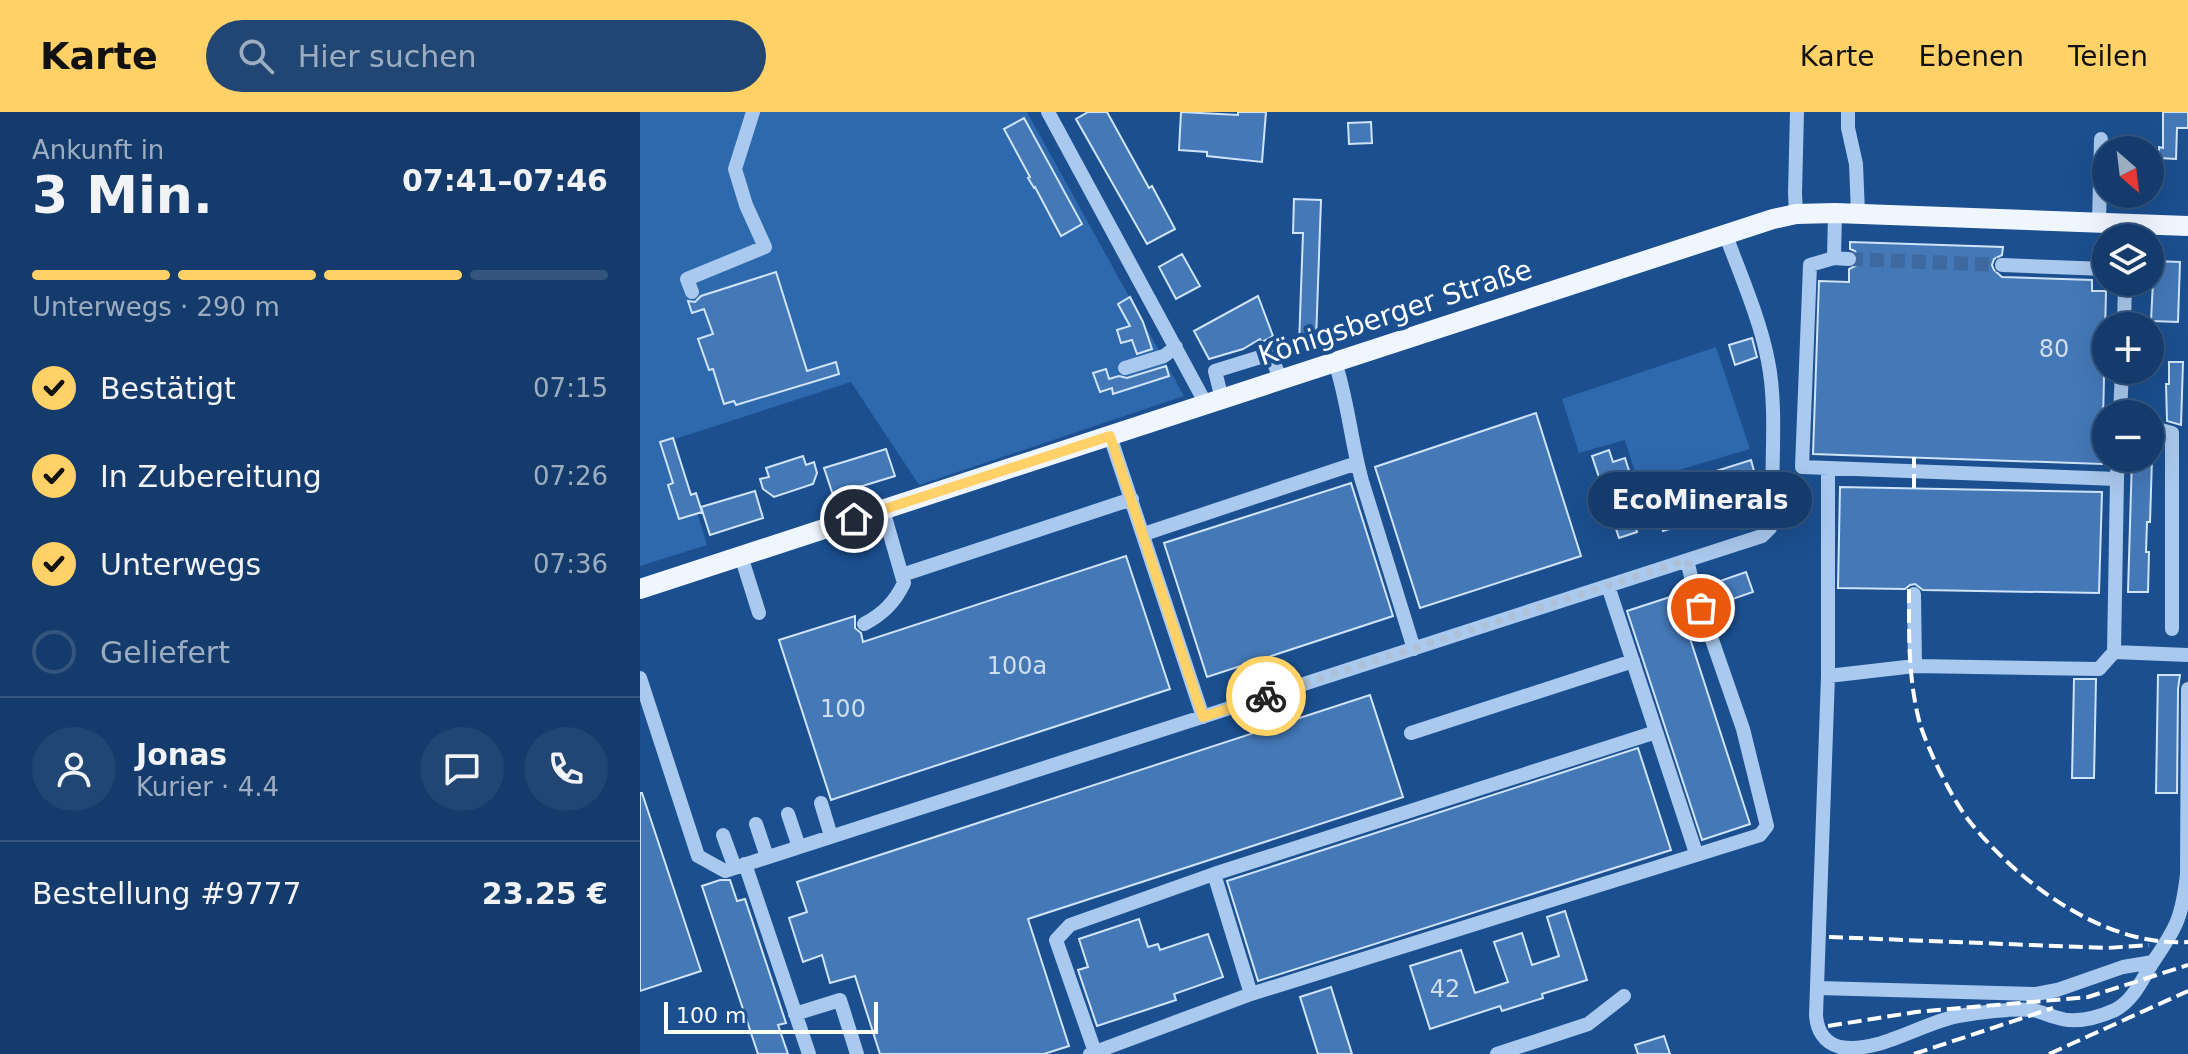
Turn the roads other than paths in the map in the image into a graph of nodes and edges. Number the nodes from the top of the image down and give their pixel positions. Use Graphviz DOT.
graph roads {
  1 [pos="753,112"];
  2 [pos="1048,112"];
  3 [pos="1797,112"];
  4 [pos="1848,112"];
  5 [pos="2099,208"];
  6 [pos="1835,213"];
  7 [pos="1858,213"];
  8 [pos="1796,214"];
  9 [pos="2099,223"];
  10 [pos="2102,224"];
  11 [pos="2188,226"];
  12 [pos="2164,228"];
  13 [pos="1725,233"];
  14 [pos="2002,265"];
  15 [pos="2092,268"];
  16 [pos="692,292"];
  17 [pos="1176,347"];
  18 [pos="1335,362"];
  19 [pos="1125,368"];
  20 [pos="1281,380"];
  21 [pos="1214,401"];
  22 [pos="2164,431"];
  23 [pos="1110,436"];
  24 [pos="1357,463"];
  25 [pos="1828,468"];
  26 [pos="2117,472"];
  27 [pos="2117,479"];
  28 [pos="1132,499"];
  29 [pos="883,510"];
  30 [pos="1144,534"];
  31 [pos="741,556"];
  32 [pos="1687,560"];
  33 [pos="902,575"];
  34 [pos="1608,586"];
  35 [pos="640,589"];
  36 [pos="1914,594"];
  37 [pos="759,613"];
  38 [pos="864,624"];
  39 [pos="2172,629"];
  40 [pos="1414,649"];
  41 [pos="2114,652"];
  42 [pos="2188,655"];
  43 [pos="1633,661"];
  44 [pos="1915,666"];
  45 [pos="1828,676"];
  46 [pos="640,678"];
  47 [pos="2188,689"];
  48 [pos="1203,717"];
  49 [pos="1656,732"];
  50 [pos="1411,733"];
  51 [pos="821,803"];
  52 [pos="788,814"];
  53 [pos="756,824"];
  54 [pos="723,835"];
  55 [pos="831,836"];
  56 [pos="799,847"];
  57 [pos="1696,853"];
  58 [pos="767,857"];
  59 [pos="740,866"];
  60 [pos="1214,874"];
  61 [pos="2153,962"];
  62 [pos="1818,988"];
  63 [pos="1251,994"];
  64 [pos="1624,996"];
  65 [pos="795,1014"];
  66 [pos="1093,1053"];
  67 [pos="809,1054"];
  68 [pos="857,1054"];
  69 [pos="1497,1054"];
  1 -- 16 [label="street"];
  2 -- 17 [label="street"];
  3 -- 8 [label="street"];
  4 -- 7 [label="street"];
  5 -- 9 [label="street"];
  6 -- 7 [label="main road, Königsberger Straße"];
  6 -- 8 [label="main road, Königsberger Straße"];
  6 -- 25 [label="street"];
  7 -- 9 [label="main road, Königsberger Straße"];
  8 -- 13 [label="main road, Königsberger Straße"];
  9 -- 10 [label="main road, Königsberger Straße"];
  11 -- 12 [label="main road, Königsberger Straße"];
  13 -- 18 [label="main road, Königsberger Straße"];
  13 -- 32 [label="street"];
  14 -- 15 [label="street"];
  17 -- 19 [label="street"];
  17 -- 21 [label="street"];
  18 -- 20 [label="main road, Königsberger Straße"];
  18 -- 24 [label="street"];
  20 -- 21 [label="main road, Königsberger Straße"];
  20 -- 21 [label="street"];
  21 -- 23 [label="main road, Königsberger Straße"];
  22 -- 39 [label="street"];
  23 -- 28 [label="street"];
  23 -- 29 [label="main road, Königsberger Straße"];
  24 -- 30 [label="street"];
  24 -- 40 [label="street"];
  25 -- 27 [label="street"];
  25 -- 45 [label="street"];
  26 -- 27 [label="street"];
  27 -- 41 [label="street"];
  28 -- 30 [label="street"];
  28 -- 33 [label="street"];
  29 -- 31 [label="main road, Königsberger Straße"];
  29 -- 33 [label="street"];
  30 -- 48 [label="street"];
  31 -- 35 [label="main road, Königsberger Straße"];
  31 -- 37 [label="street"];
  32 -- 34 [label="street"];
  32 -- 57 [label="street"];
  33 -- 38 [label="street"];
  34 -- 40 [label="street"];
  34 -- 43 [label="street"];
  36 -- 44 [label="street"];
  40 -- 48 [label="street"];
  41 -- 42 [label="street"];
  41 -- 44 [label="street"];
  43 -- 49 [label="street"];
  43 -- 50 [label="street"];
  44 -- 45 [label="street"];
  45 -- 62 [label="street"];
  46 -- 59 [label="street"];
  47 -- 61 [label="street"];
  48 -- 55 [label="street"];
  49 -- 57 [label="street"];
  49 -- 60 [label="street"];
  51 -- 55 [label="street"];
  52 -- 56 [label="street"];
  53 -- 58 [label="street"];
  54 -- 59 [label="street"];
  55 -- 56 [label="street"];
  56 -- 58 [label="street"];
  57 -- 63 [label="street"];
  58 -- 59 [label="street"];
  59 -- 65 [label="street"];
  60 -- 63 [label="street"];
  60 -- 66 [label="street"];
  61 -- 62 [label="street"];
  61 -- 62 [label="street"];
  63 -- 66 [label="street"];
  64 -- 69 [label="street"];
  65 -- 67 [label="street"];
  65 -- 68 [label="street"];
}
